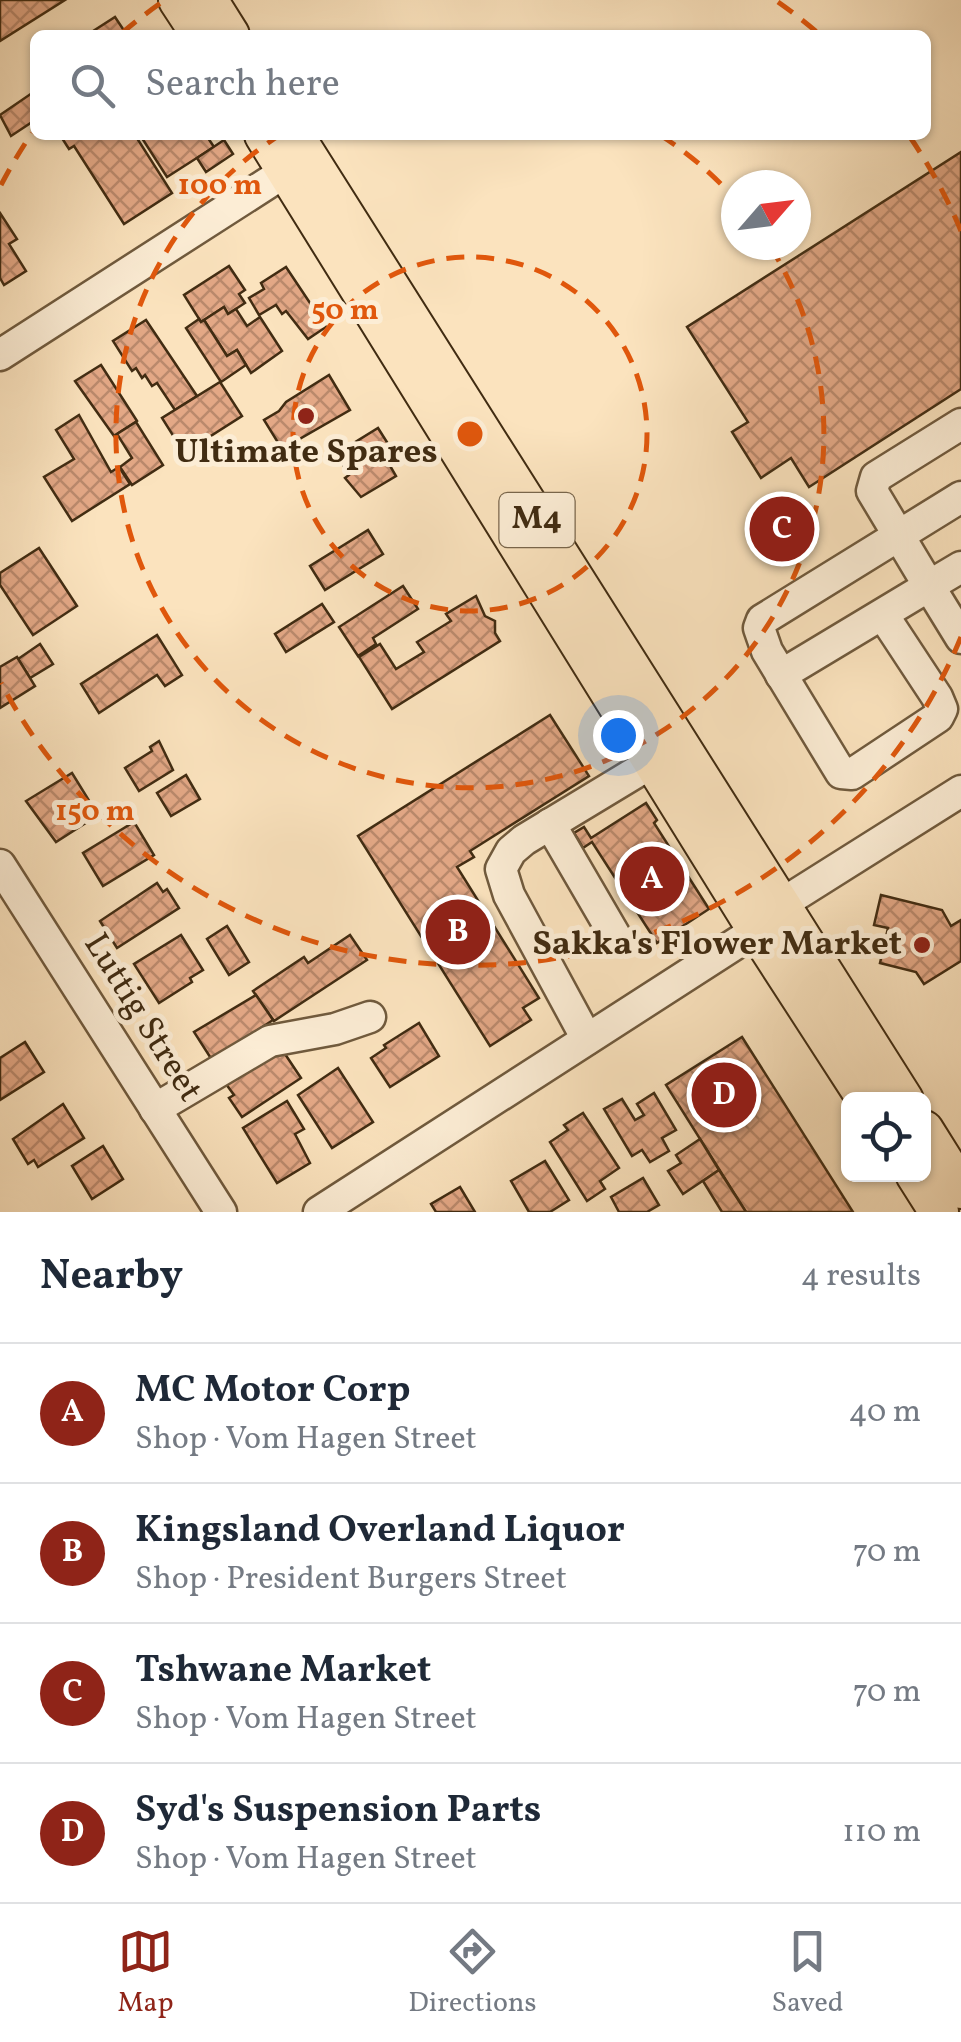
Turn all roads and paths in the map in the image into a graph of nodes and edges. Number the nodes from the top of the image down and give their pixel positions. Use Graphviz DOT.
graph roads {
  1 [pos="178,0"];
  2 [pos="208,0"];
  3 [pos="198,30"];
  4 [pos="227,30"];
  5 [pos="273,140"];
  6 [pos="297,154"];
  7 [pos="0,355"];
  8 [pos="961,424"];
  9 [pos="961,498"];
  10 [pos="899,536"];
  11 [pos="961,566"];
  12 [pos="929,586"];
  13 [pos="883,614"];
  14 [pos="961,638"];
  15 [pos="781,676"];
  16 [pos="653,762"];
  17 [pos="961,791"];
  18 [pos="550,824"];
  19 [pos="0,865"];
  20 [pos="768,918"];
  21 [pos="617,939"];
  22 [pos="370,1017"];
  23 [pos="588,1039"];
  24 [pos="863,1092"];
  25 [pos="898,1092"];
  26 [pos="155,1109"];
  27 [pos="931,1141"];
  28 [pos="920,1182"];
  29 [pos="961,1189"];
  30 [pos="220,1212"];
  31 [pos="319,1212"];
  32 [pos="940,1212"];
  1 -- 3 [label="main road"];
  2 -- 4 [label="main road"];
  5 -- 6 [label="main road, M4"];
  6 -- 7 [label="street"];
  6 -- 16 [label="main road, M4"];
  6 -- 20 [label="main road, M4"];
  8 -- 10 [label="street"];
  9 -- 10 [label="street"];
  10 -- 12 [label="street"];
  10 -- 15 [label="street"];
  11 -- 12 [label="street"];
  12 -- 13 [label="street"];
  12 -- 14 [label="street"];
  13 -- 15 [label="street"];
  13 -- 15 [label="street"];
  16 -- 18 [label="street"];
  16 -- 20 [label="main road, M4"];
  17 -- 20 [label="street"];
  18 -- 21 [label="street"];
  18 -- 23 [label="street"];
  19 -- 26 [label="street, Luttig Street"];
  20 -- 23 [label="street"];
  20 -- 24 [label="main road, M4"];
  20 -- 25 [label="main road, M4"];
  22 -- 26 [label="street"];
  23 -- 31 [label="street"];
  26 -- 30 [label="street, Luttig Street"];
  27 -- 29 [label="main road"];
  28 -- 32 [label="main road"];
}
